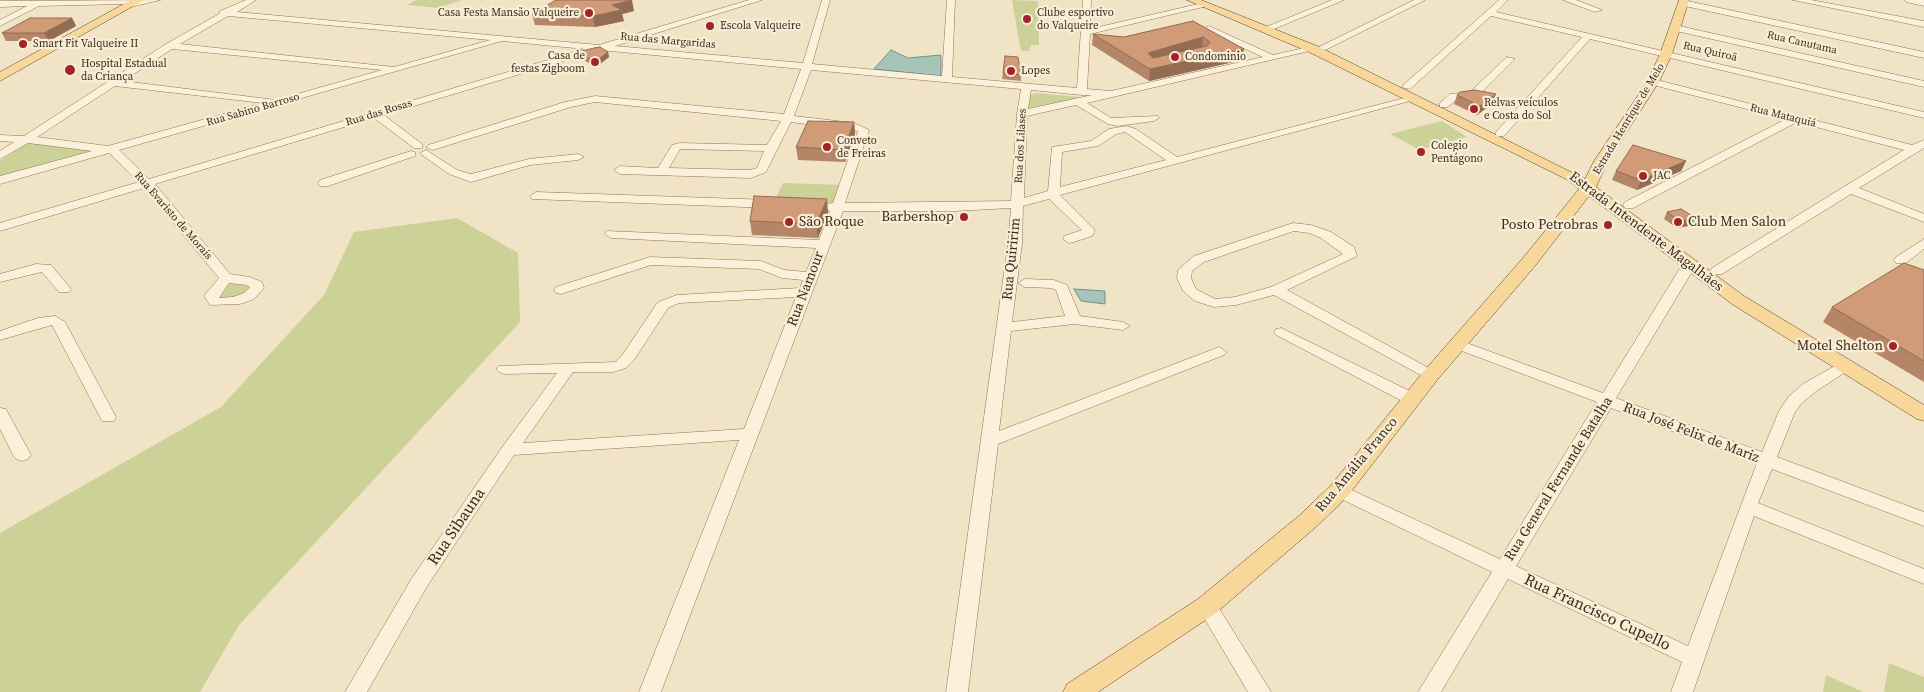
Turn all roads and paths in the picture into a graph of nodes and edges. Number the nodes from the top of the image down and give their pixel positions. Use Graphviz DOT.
graph roads {
  1 [pos="156,0"];
  2 [pos="252,0"];
  3 [pos="758,0"];
  4 [pos="826,0"];
  5 [pos="951,0"];
  6 [pos="1088,0"];
  7 [pos="1192,0"];
  8 [pos="1340,0"];
  9 [pos="1421,0"];
  10 [pos="1504,0"];
  11 [pos="1567,0"];
  12 [pos="1796,0"];
  13 [pos="1909,0"];
  14 [pos="137,1"];
  15 [pos="1204,1"];
  16 [pos="43,2"];
  17 [pos="1684,2"];
  18 [pos="1924,3"];
  19 [pos="0,4"];
  20 [pos="236,4"];
  21 [pos="1598,10"];
  22 [pos="1490,13"];
  23 [pos="223,14"];
  24 [pos="0,23"];
  25 [pos="1924,24"];
  26 [pos="1271,26"];
  27 [pos="1675,28"];
  28 [pos="1209,30"];
  29 [pos="1087,32"];
  30 [pos="641,34"];
  31 [pos="1588,36"];
  32 [pos="506,39"];
  33 [pos="557,44"];
  34 [pos="169,46"];
  35 [pos="598,48"];
  36 [pos="1317,48"];
  37 [pos="642,52"];
  38 [pos="1666,54"];
  39 [pos="1924,55"];
  40 [pos="1272,58"];
  41 [pos="1510,58"];
  42 [pos="559,60"];
  43 [pos="1189,63"];
  44 [pos="808,67"];
  45 [pos="399,69"];
  46 [pos="1204,73"];
  47 [pos="0,77"];
  48 [pos="947,80"];
  49 [pos="1653,82"];
  50 [pos="114,83"];
  51 [pos="1924,84"];
  52 [pos="1406,87"];
  53 [pos="1026,88"];
  54 [pos="1079,97"];
  55 [pos="1416,98"];
  56 [pos="281,102"];
  57 [pos="1444,105"];
  58 [pos="375,114"];
  59 [pos="1022,114"];
  60 [pos="1924,114"];
  61 [pos="788,118"];
  62 [pos="1154,118"];
  63 [pos="1795,119"];
  64 [pos="1500,134"];
  65 [pos="0,138"];
  66 [pos="27,139"];
  67 [pos="1924,143"];
  68 [pos="771,148"];
  69 [pos="1913,149"];
  70 [pos="112,150"];
  71 [pos="422,150"];
  72 [pos="0,156"];
  73 [pos="578,157"];
  74 [pos="1176,160"];
  75 [pos="620,170"];
  76 [pos="662,170"];
  77 [pos="1593,179"];
  78 [pos="0,180"];
  79 [pos="324,183"];
  80 [pos="147,184"];
  81 [pos="1850,189"];
  82 [pos="1052,193"];
  83 [pos="536,196"];
  84 [pos="1018,204"];
  85 [pos="784,205"];
  86 [pos="814,206"];
  87 [pos="1573,206"];
  88 [pos="838,207"];
  89 [pos="1623,208"];
  90 [pos="1924,218"];
  91 [pos="0,227"];
  92 [pos="611,234"];
  93 [pos="1069,239"];
  94 [pos="1924,243"];
  95 [pos="823,244"];
  96 [pos="1902,260"];
  97 [pos="1689,265"];
  98 [pos="1717,271"];
  99 [pos="810,276"];
  100 [pos="0,278"];
  101 [pos="226,278"];
  102 [pos="1025,283"];
  103 [pos="64,289"];
  104 [pos="560,290"];
  105 [pos="1276,290"];
  106 [pos="805,292"];
  107 [pos="1074,320"];
  108 [pos="1123,326"];
  109 [pos="1004,327"];
  110 [pos="1281,332"];
  111 [pos="0,336"];
  112 [pos="1459,344"];
  113 [pos="1220,352"];
  114 [pos="1844,366"];
  115 [pos="504,369"];
  116 [pos="568,369"];
  117 [pos="1431,375"];
  118 [pos="1412,398"];
  119 [pos="1607,401"];
  120 [pos="1924,401"];
  121 [pos="0,413"];
  122 [pos="1924,414"];
  123 [pos="108,417"];
  124 [pos="751,434"];
  125 [pos="991,440"];
  126 [pos="509,450"];
  127 [pos="22,456"];
  128 [pos="1765,461"];
  129 [pos="1338,491"];
  130 [pos="1748,506"];
  131 [pos="1924,519"];
  132 [pos="1504,568"];
  133 [pos="1924,577"];
  134 [pos="1206,606"];
  135 [pos="1693,658"];
  136 [pos="356,692"];
  137 [pos="650,692"];
  138 [pos="957,692"];
  139 [pos="1076,692"];
  140 [pos="1260,692"];
  141 [pos="1429,692"];
  142 [pos="1682,692"];
  1 -- 14 [label="street"];
  2 -- 20 [label="street"];
  3 -- 30 [label="street, Rua das Rosas"];
  4 -- 44 [label="street"];
  5 -- 48 [label="street"];
  6 -- 29 [label="street"];
  7 -- 15 [label="main road, Estrada Intendente Magalhães"];
  8 -- 26 [label="street"];
  9 -- 36 [label="street"];
  10 -- 22 [label="street"];
  11 -- 21 [label="street"];
  12 -- 25 [label="street"];
  13 -- 18 [label="street"];
  14 -- 16 [label="street"];
  14 -- 47 [label="main road"];
  15 -- 26 [label="main road, Estrada Intendente Magalhães"];
  15 -- 29 [label="street"];
  15 -- 36 [label="main road, Estrada Intendente Magalhães"];
  16 -- 19 [label="street"];
  16 -- 24 [label="street"];
  17 -- 27 [label="main road, Estrada Henrique de Melo"];
  17 -- 39 [label="street"];
  20 -- 23 [label="street"];
  22 -- 31 [label="street, Rua Quiroã"];
  22 -- 52 [label="street"];
  23 -- 32 [label="street, Rua das Margaridas"];
  23 -- 34 [label="street"];
  26 -- 36 [label="main road, Estrada Intendente Magalhães"];
  27 -- 38 [label="main road, Estrada Henrique de Melo"];
  27 -- 51 [label="street, Rua Canutama"];
  28 -- 40 [label="street"];
  29 -- 54 [label="street"];
  30 -- 35 [label="street, Rua das Rosas"];
  30 -- 37 [label="street"];
  31 -- 38 [label="street, Rua Quiroã"];
  31 -- 64 [label="street"];
  32 -- 33 [label="street, Rua das Margaridas"];
  32 -- 45 [label="street, Rua Sabino Barroso"];
  33 -- 35 [label="street, Rua das Margaridas"];
  33 -- 42 [label="street"];
  34 -- 45 [label="street"];
  34 -- 50 [label="street"];
  35 -- 37 [label="street, Rua das Margaridas"];
  35 -- 42 [label="street, Rua das Rosas"];
  36 -- 40 [label="street"];
  36 -- 52 [label="main road, Estrada Intendente Magalhães"];
  36 -- 55 [label="main road, Estrada Intendente Magalhães"];
  37 -- 44 [label="street, Rua das Margaridas"];
  38 -- 49 [label="main road, Estrada Henrique de Melo"];
  38 -- 60 [label="street, Rua Quiroã"];
  40 -- 46 [label="street"];
  41 -- 57 [label="street"];
  42 -- 58 [label="street, Rua das Rosas"];
  43 -- 46 [label="street"];
  44 -- 48 [label="street, Rua das Margaridas"];
  44 -- 61 [label="street"];
  45 -- 56 [label="street, Rua Sabino Barroso"];
  46 -- 54 [label="street"];
  48 -- 53 [label="street, Rua das Margaridas"];
  49 -- 63 [label="street, Rua Mataquiá"];
  49 -- 77 [label="main road, Estrada Henrique de Melo"];
  50 -- 56 [label="street"];
  50 -- 66 [label="street"];
  52 -- 57 [label="main road, Estrada Intendente Magalhães"];
  53 -- 54 [label="street, Rua das Margaridas"];
  53 -- 59 [label="street, Rua dos Lilases"];
  54 -- 59 [label="street"];
  54 -- 62 [label="street"];
  55 -- 74 [label="street, Rua Quiririm"];
  55 -- 77 [label="main road, Estrada Intendente Magalhães"];
  56 -- 70 [label="street, Rua Sabino Barroso"];
  57 -- 64 [label="main road, Estrada Intendente Magalhães"];
  58 -- 71 [label="street"];
  58 -- 80 [label="street, Rua das Rosas"];
  59 -- 84 [label="street, Rua dos Lilases"];
  61 -- 68 [label="street"];
  61 -- 71 [label="street, Rua Namour"];
  61 -- 88 [label="street, Rua Namour"];
  63 -- 69 [label="street, Rua Mataquiá"];
  63 -- 89 [label="street"];
  64 -- 77 [label="main road, Estrada Intendente Magalhães"];
  65 -- 66 [label="street"];
  66 -- 70 [label="street"];
  66 -- 72 [label="street"];
  67 -- 69 [label="street"];
  68 -- 76 [label="street"];
  68 -- 76 [label="street"];
  69 -- 81 [label="street"];
  70 -- 78 [label="street, Rua Sabino Barroso"];
  70 -- 80 [label="street, Rua Evaristo de Morais"];
  71 -- 73 [label="street"];
  71 -- 79 [label="street, Rua Namour"];
  74 -- 82 [label="street, Rua Quiririm"];
  74 -- 82 [label="street"];
  75 -- 76 [label="street"];
  77 -- 87 [label="main road, Rua Amália Franco"];
  77 -- 89 [label="main road, Estrada Intendente Magalhães"];
  80 -- 91 [label="street, Rua das Rosas"];
  80 -- 101 [label="street, Rua Evaristo de Morais"];
  81 -- 90 [label="street"];
  81 -- 98 [label="street"];
  82 -- 84 [label="street, Rua Quiririm"];
  82 -- 93 [label="street"];
  83 -- 85 [label="street"];
  84 -- 88 [label="street"];
  84 -- 109 [label="street, Rua Quiririm"];
  86 -- 88 [label="street"];
  87 -- 89 [label="main road"];
  87 -- 112 [label="main road, Rua Amália Franco"];
  88 -- 95 [label="street, Rua Namour"];
  89 -- 97 [label="main road, Estrada Intendente Magalhães"];
  89 -- 98 [label="main road, Estrada Intendente Magalhães"];
  92 -- 95 [label="street"];
  94 -- 96 [label="street"];
  95 -- 99 [label="street, Rua Namour"];
  97 -- 114 [label="main road, Estrada Intendente Magalhães"];
  97 -- 119 [label="street, Rua General Fernande Batalha"];
  98 -- 120 [label="main road, Estrada Intendente Magalhães"];
  99 -- 104 [label="street"];
  99 -- 106 [label="street, Rua Namour"];
  100 -- 103 [label="street"];
  102 -- 107 [label="street"];
  105 -- 105 [label="street"];
  105 -- 117 [label="street"];
  106 -- 116 [label="street"];
  106 -- 124 [label="street, Rua Namour"];
  107 -- 108 [label="street"];
  107 -- 109 [label="street"];
  109 -- 125 [label="street, Rua Quiririm"];
  110 -- 118 [label="street"];
  111 -- 123 [label="street"];
  112 -- 117 [label="main road, Rua Amália Franco"];
  112 -- 119 [label="street, Rua José Felix de Mariz"];
  113 -- 125 [label="street"];
  114 -- 122 [label="main road, Estrada Intendente Magalhães"];
  114 -- 128 [label="street"];
  115 -- 116 [label="street"];
  116 -- 126 [label="street, Rua Sibauna"];
  117 -- 118 [label="main road, Rua Amália Franco"];
  118 -- 129 [label="main road, Rua Amália Franco"];
  119 -- 128 [label="street, Rua José Felix de Mariz"];
  119 -- 132 [label="street, Rua General Fernande Batalha"];
  121 -- 127 [label="street"];
  124 -- 126 [label="street"];
  124 -- 137 [label="street, Rua Namour"];
  125 -- 138 [label="street, Rua Quiririm"];
  126 -- 136 [label="street, Rua Sibauna"];
  128 -- 130 [label="street"];
  128 -- 131 [label="street, Rua José Felix de Mariz"];
  129 -- 132 [label="street, Rua Francisco Cupello"];
  129 -- 134 [label="main road, Rua Amália Franco"];
  130 -- 133 [label="street"];
  130 -- 135 [label="street"];
  132 -- 135 [label="street, Rua Francisco Cupello"];
  132 -- 141 [label="street, Rua General Fernande Batalha"];
  134 -- 139 [label="main road, Rua Amália Franco"];
  134 -- 140 [label="street"];
  135 -- 142 [label="street"];
}
